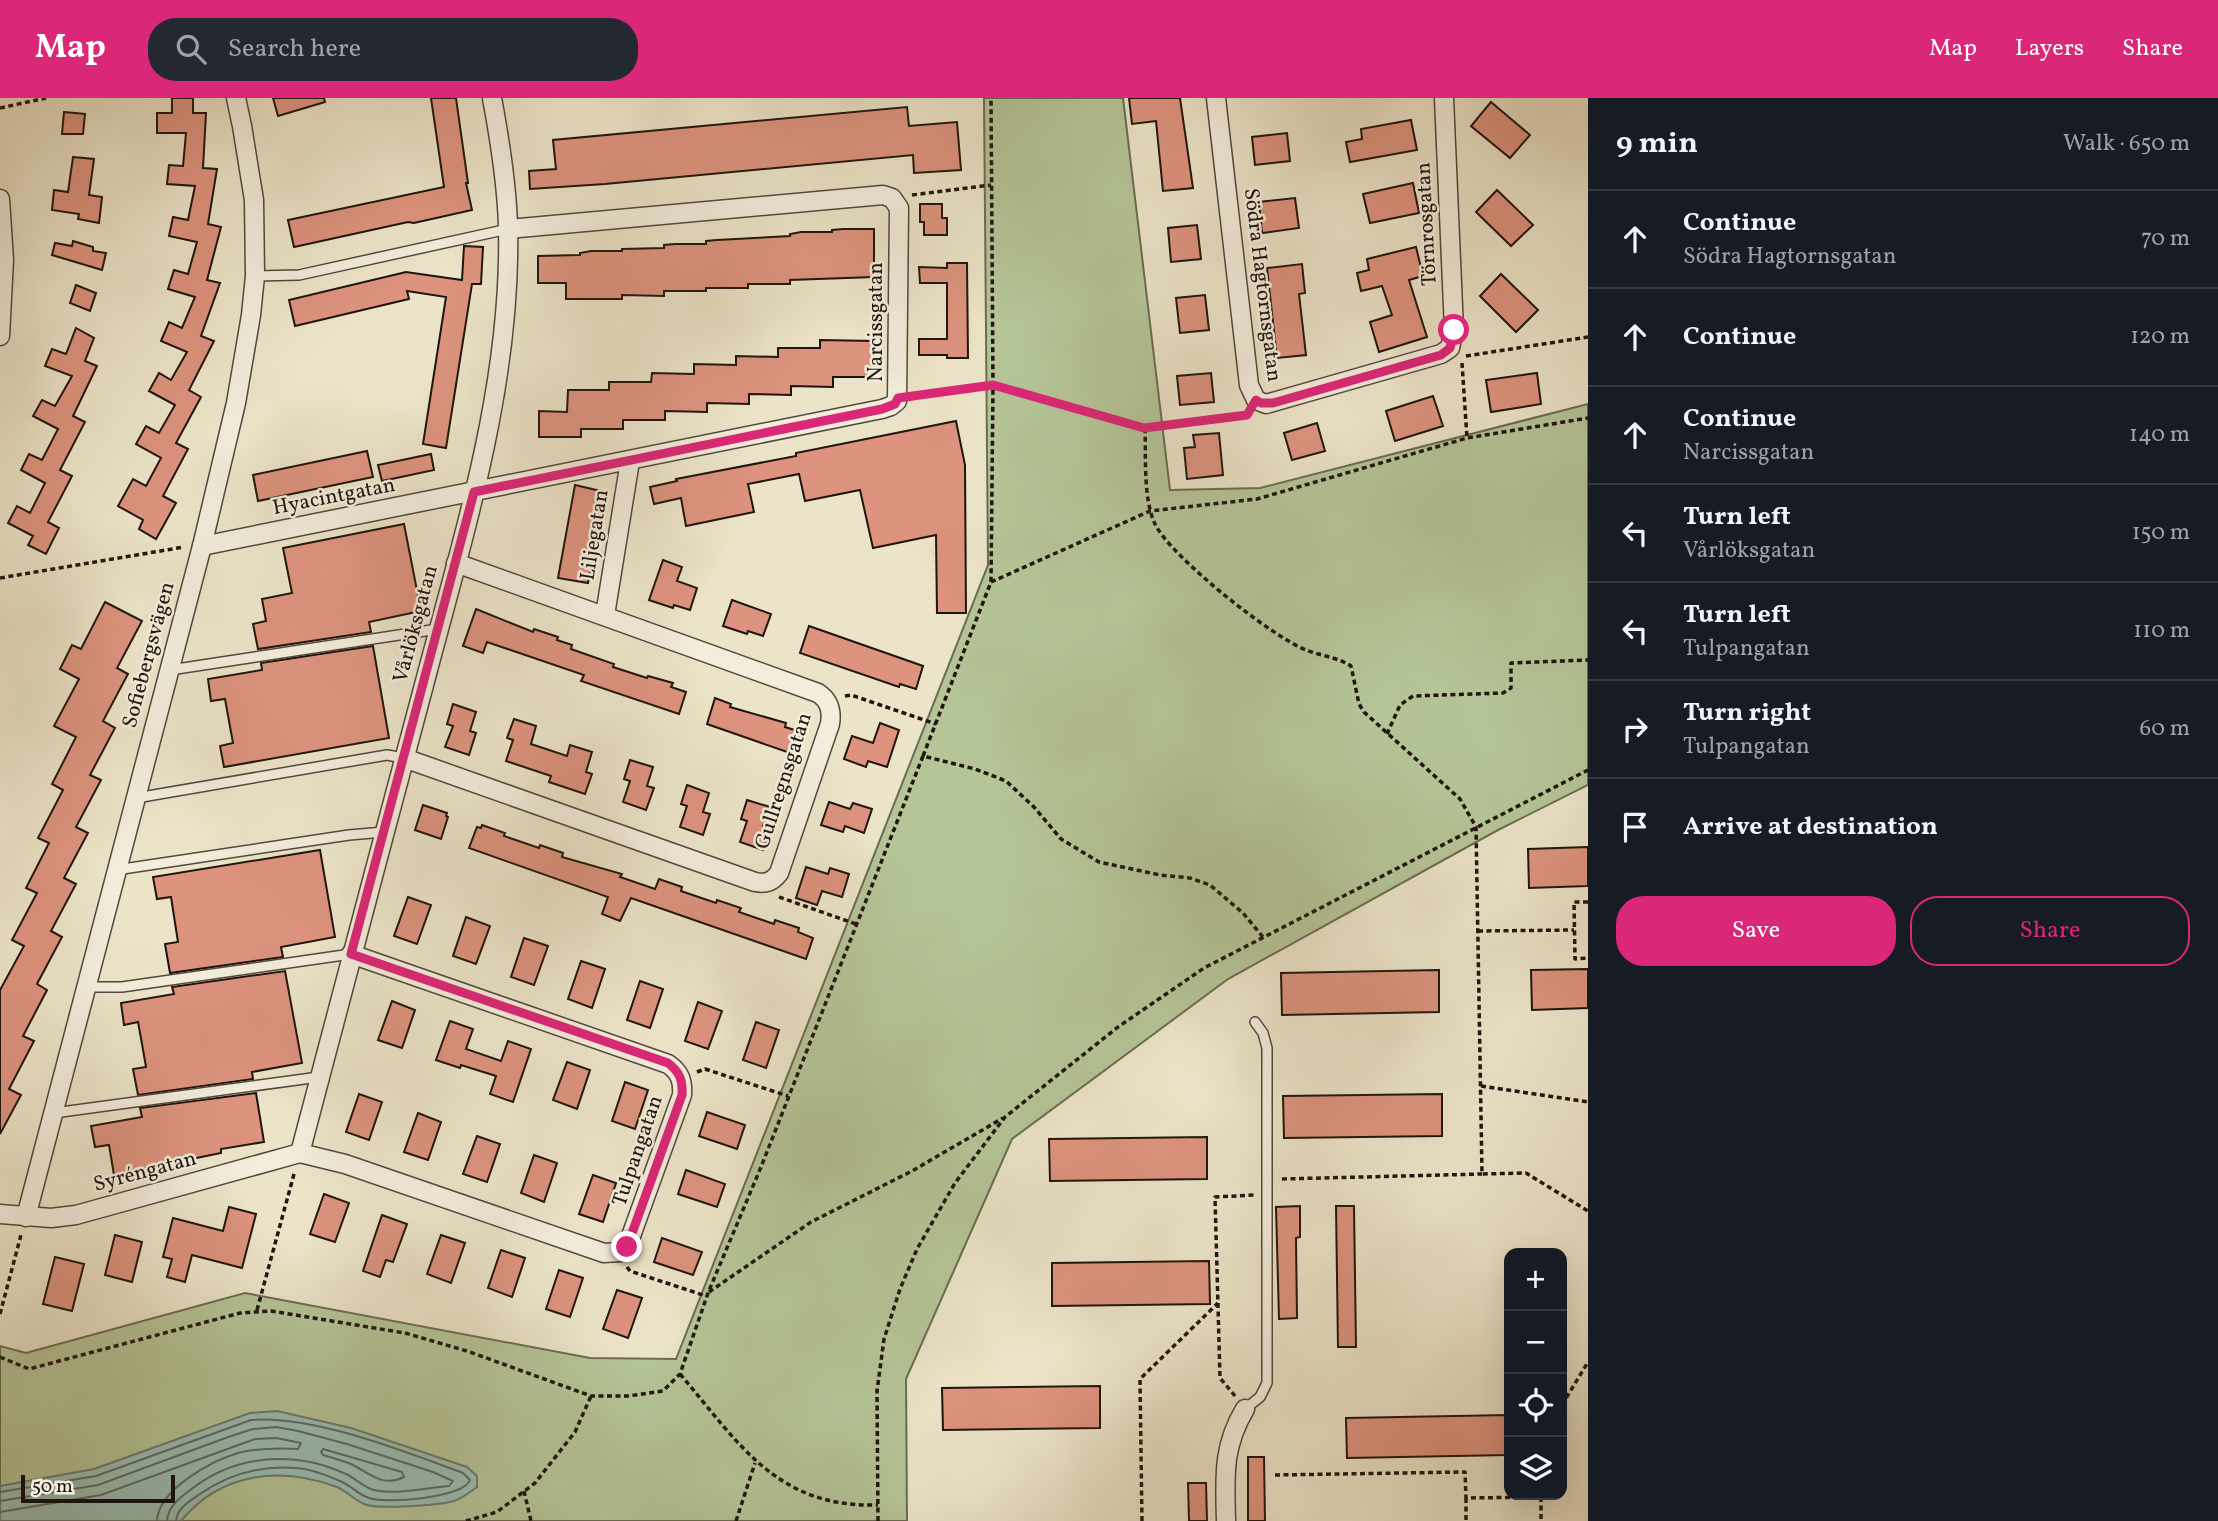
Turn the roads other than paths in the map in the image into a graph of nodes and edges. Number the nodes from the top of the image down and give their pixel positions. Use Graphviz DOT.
graph roads {
  1 [pos="236,98"];
  2 [pos="492,98"];
  3 [pos="1216,98"];
  4 [pos="1444,98"];
  5 [pos="0,199"];
  6 [pos="508,229"];
  7 [pos="256,276"];
  8 [pos="0,336"];
  9 [pos="1454,353"];
  10 [pos="630,461"];
  11 [pos="474,492"];
  12 [pos="202,546"];
  13 [pos="456,563"];
  14 [pos="605,615"];
  15 [pos="438,629"];
  16 [pos="169,670"];
  17 [pos="404,758"];
  18 [pos="135,799"];
  19 [pos="384,832"];
  20 [pos="116,870"];
  21 [pos="351,954"];
  22 [pos="86,988"];
  23 [pos="1255,1022"];
  24 [pos="319,1077"];
  25 [pos="53,1113"];
  26 [pos="299,1153"];
  27 [pos="0,1214"];
  28 [pos="26,1217"];
  29 [pos="1245,1409"];
  30 [pos="1226,1521"];
  1 -- 7 [label="street, Sofiebergsvägen"];
  2 -- 6 [label="street, Vårlöksgatan"];
  3 -- 9 [label="street, Södra Hagtornsgatan"];
  4 -- 9 [label="street, Törnrosgatan"];
  5 -- 8 [label="street"];
  6 -- 7 [label="lane"];
  6 -- 10 [label="street, Narcissgatan"];
  6 -- 11 [label="street, Vårlöksgatan"];
  7 -- 12 [label="street, Sofiebergsvägen"];
  10 -- 11 [label="street, Narcissgatan"];
  10 -- 14 [label="street, Liljegatan"];
  11 -- 12 [label="street, Hyacintgatan"];
  11 -- 13 [label="street, Vårlöksgatan"];
  12 -- 16 [label="street, Sofiebergsvägen"];
  13 -- 14 [label="street, Gullregnsgatan"];
  13 -- 15 [label="street, Vårlöksgatan"];
  14 -- 17 [label="street, Gullregnsgatan"];
  15 -- 16 [label="lane"];
  15 -- 17 [label="street, Vårlöksgatan"];
  16 -- 18 [label="street, Sofiebergsvägen"];
  17 -- 18 [label="lane"];
  17 -- 19 [label="street, Vårlöksgatan"];
  18 -- 20 [label="street, Sofiebergsvägen"];
  19 -- 20 [label="lane"];
  19 -- 21 [label="street, Vårlöksgatan"];
  20 -- 22 [label="street, Sofiebergsvägen"];
  21 -- 22 [label="lane"];
  21 -- 24 [label="street, Vårlöksgatan"];
  21 -- 26 [label="street, Tulpangatan"];
  22 -- 25 [label="street, Sofiebergsvägen"];
  23 -- 29 [label="lane"];
  24 -- 25 [label="lane"];
  24 -- 26 [label="street, Vårlöksgatan"];
  25 -- 28 [label="street, Sofiebergsvägen"];
  26 -- 28 [label="street, Syréngatan"];
  27 -- 28 [label="street, Syréngatan"];
  29 -- 30 [label="street"];
}
